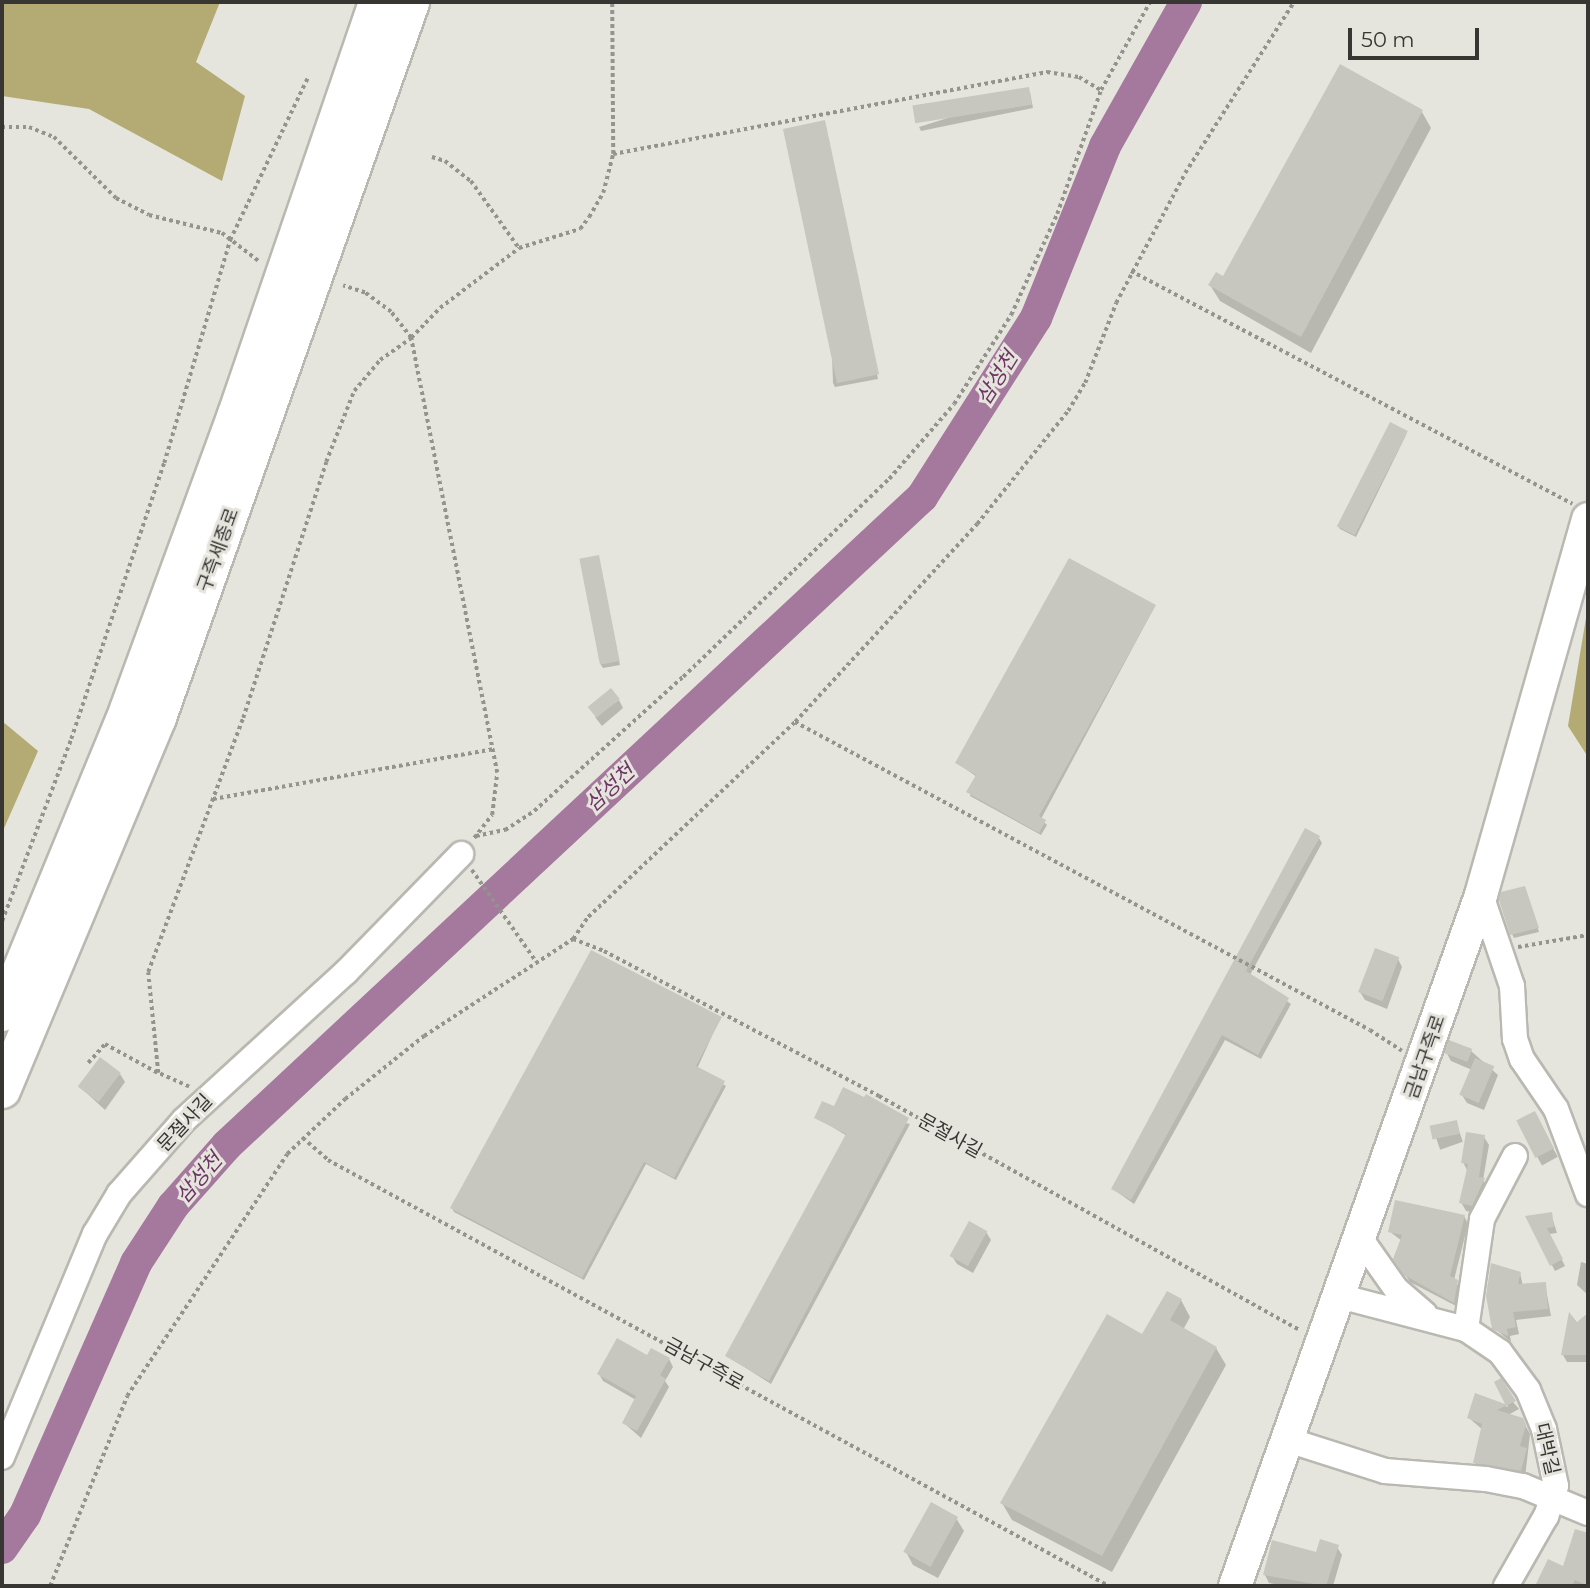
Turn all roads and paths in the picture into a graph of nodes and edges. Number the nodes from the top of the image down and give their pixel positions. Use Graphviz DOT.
graph roads {
  1 [pos="376,2"];
  2 [pos="411,2"];
  3 [pos="612,2"];
  4 [pos="1150,2"];
  5 [pos="1294,2"];
  6 [pos="308,77"];
  7 [pos="1101,90"];
  8 [pos="2,127"];
  9 [pos="613,154"];
  10 [pos="432,157"];
  11 [pos="230,240"];
  12 [pos="519,248"];
  13 [pos="260,262"];
  14 [pos="1132,271"];
  15 [pos="342,286"];
  16 [pos="411,338"];
  17 [pos="1582,512"];
  18 [pos="795,722"];
  19 [pos="493,749"];
  20 [pos="212,799"];
  21 [pos="469,853"];
  22 [pos="1481,895"];
  23 [pos="2,921"];
  24 [pos="1588,935"];
  25 [pos="573,939"];
  26 [pos="1499,944"];
  27 [pos="537,963"];
  28 [pos="2,1013"];
  29 [pos="88,1063"];
  30 [pos="1421,1068"];
  31 [pos="158,1073"];
  32 [pos="2,1090"];
  33 [pos="209,1096"];
  34 [pos="303,1138"];
  35 [pos="1515,1156"];
  36 [pos="1588,1193"];
  37 [pos="1360,1238"];
  38 [pos="1339,1296"];
  39 [pos="1429,1317"];
  40 [pos="1466,1329"];
  41 [pos="1323,1342"];
  42 [pos="1288,1440"];
  43 [pos="2,1457"];
  44 [pos="1552,1497"];
  45 [pos="1588,1513"];
  46 [pos="51,1586"];
  47 [pos="1109,1586"];
  48 [pos="1235,1586"];
  49 [pos="1506,1586"];
  1 -- 28 [label="highway, 구즉세종로"];
  2 -- 32 [label="highway, 구즉세종로"];
  3 -- 9 [label="path"];
  4 -- 7 [label="path"];
  5 -- 14 [label="path"];
  6 -- 11 [label="path"];
  7 -- 9 [label="path"];
  7 -- 21 [label="path"];
  8 -- 11 [label="path"];
  9 -- 12 [label="path"];
  10 -- 12 [label="path"];
  11 -- 13 [label="path"];
  11 -- 23 [label="path"];
  12 -- 16 [label="path"];
  14 -- 17 [label="path"];
  14 -- 18 [label="path"];
  15 -- 16 [label="path"];
  16 -- 19 [label="path"];
  16 -- 20 [label="path"];
  17 -- 22 [label="main road, 금남구즉로"];
  18 -- 25 [label="path"];
  18 -- 30 [label="path"];
  19 -- 20 [label="path"];
  19 -- 21 [label="path"];
  20 -- 31 [label="path"];
  21 -- 27 [label="path"];
  21 -- 33 [label="street, 문절사길"];
  22 -- 26 [label="street"];
  22 -- 30 [label="main road, 금남구즉로"];
  24 -- 26 [label="path"];
  25 -- 27 [label="path"];
  25 -- 41 [label="path, 문절사길"];
  26 -- 36 [label="street"];
  27 -- 34 [label="path"];
  29 -- 31 [label="path"];
  30 -- 37 [label="main road, 금남구즉로"];
  31 -- 33 [label="path"];
  33 -- 43 [label="street, 문절사길"];
  34 -- 46 [label="path"];
  34 -- 47 [label="path, 금남구즉로"];
  35 -- 40 [label="street"];
  37 -- 38 [label="main road, 금남구즉로"];
  37 -- 39 [label="street, 대박길"];
  38 -- 39 [label="street, 대박길"];
  38 -- 41 [label="main road, 금남구즉로"];
  39 -- 40 [label="street, 대박길"];
  40 -- 44 [label="street, 대박길"];
  41 -- 42 [label="main road, 금남구즉로"];
  42 -- 44 [label="street"];
  42 -- 48 [label="main road, 금남구즉로"];
  44 -- 45 [label="street"];
  44 -- 49 [label="street, 대박길"];
}
